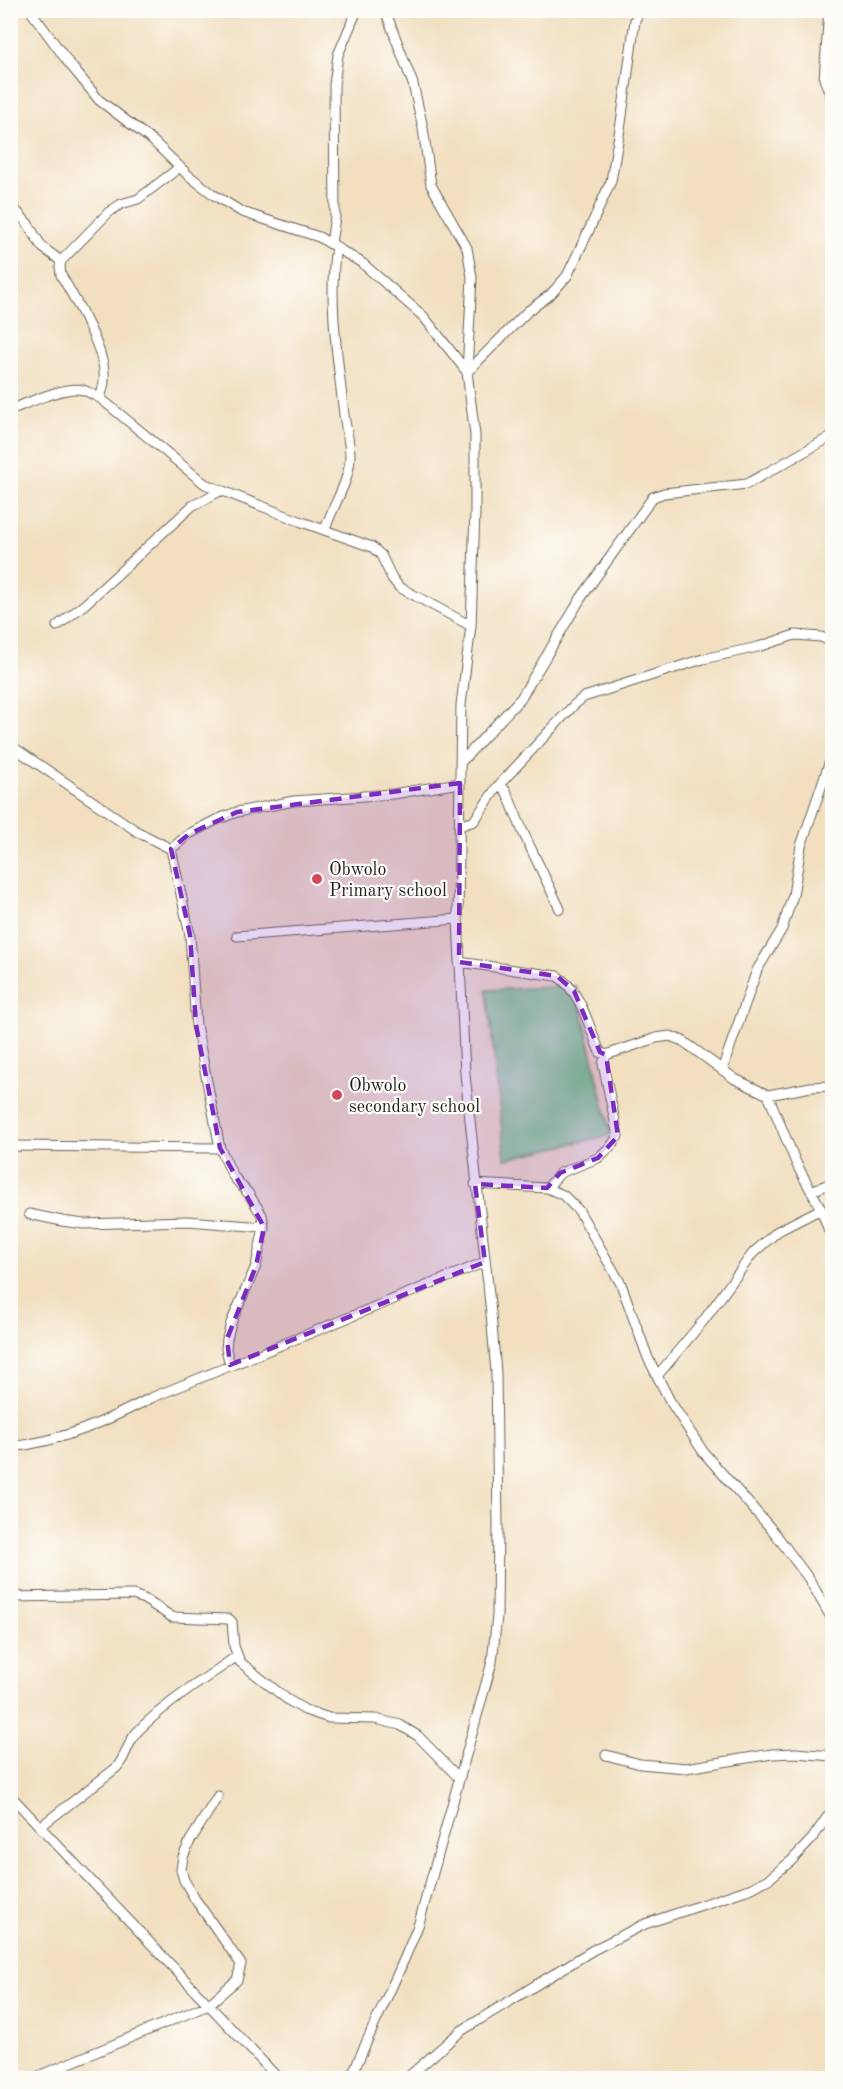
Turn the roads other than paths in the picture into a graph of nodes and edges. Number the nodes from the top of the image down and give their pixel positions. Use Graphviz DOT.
graph roads {
  1 [pos="30,10"];
  2 [pos="357,10"];
  3 [pos="385,10"];
  4 [pos="640,10"];
  5 [pos="829,10"];
  6 [pos="832,99"];
  7 [pos="180,167"];
  8 [pos="10,204"];
  9 [pos="334,245"];
  10 [pos="61,261"];
  11 [pos="468,372"];
  12 [pos="100,398"];
  13 [pos="10,410"];
  14 [pos="832,436"];
  15 [pos="220,491"];
  16 [pos="325,530"];
  17 [pos="57,626"];
  18 [pos="471,626"];
  19 [pos="832,642"];
  20 [pos="10,745"];
  21 [pos="832,754"];
  22 [pos="461,762"];
  23 [pos="460,783"];
  24 [pos="500,784"];
  25 [pos="459,826"];
  26 [pos="171,849"];
  27 [pos="560,909"];
  28 [pos="458,919"];
  29 [pos="237,936"];
  30 [pos="459,962"];
  31 [pos="606,1055"];
  32 [pos="722,1070"];
  33 [pos="832,1086"];
  34 [pos="768,1095"];
  35 [pos="10,1146"];
  36 [pos="220,1148"];
  37 [pos="832,1183"];
  38 [pos="475,1184"];
  39 [pos="547,1188"];
  40 [pos="811,1191"];
  41 [pos="821,1209"];
  42 [pos="29,1214"];
  43 [pos="264,1227"];
  44 [pos="832,1239"];
  45 [pos="485,1262"];
  46 [pos="230,1365"];
  47 [pos="657,1376"];
  48 [pos="10,1447"];
  49 [pos="10,1597"];
  50 [pos="832,1619"];
  51 [pos="237,1656"];
  52 [pos="606,1755"];
  53 [pos="832,1756"];
  54 [pos="459,1778"];
  55 [pos="10,1796"];
  56 [pos="218,1796"];
  57 [pos="832,1810"];
  58 [pos="40,1827"];
  59 [pos="208,2005"];
  60 [pos="33,2079"];
  61 [pos="278,2079"];
  62 [pos="351,2079"];
  63 [pos="407,2079"];
  1 -- 7 [label="street"];
  2 -- 9 [label="street"];
  3 -- 11 [label="street"];
  4 -- 11 [label="street"];
  5 -- 6 [label="street"];
  7 -- 9 [label="street"];
  7 -- 10 [label="street"];
  8 -- 10 [label="street"];
  9 -- 11 [label="street"];
  9 -- 16 [label="street"];
  10 -- 12 [label="street"];
  11 -- 18 [label="street"];
  12 -- 13 [label="street"];
  12 -- 15 [label="street"];
  14 -- 22 [label="street"];
  15 -- 16 [label="street"];
  15 -- 17 [label="street"];
  16 -- 18 [label="street"];
  18 -- 22 [label="street"];
  19 -- 24 [label="street"];
  20 -- 26 [label="street"];
  21 -- 32 [label="street"];
  22 -- 23 [label="street"];
  23 -- 25 [label="street"];
  23 -- 26 [label="street"];
  24 -- 25 [label="street"];
  24 -- 27 [label="street"];
  25 -- 28 [label="street"];
  26 -- 36 [label="street"];
  28 -- 29 [label="street"];
  28 -- 30 [label="street"];
  30 -- 31 [label="street"];
  30 -- 38 [label="street"];
  31 -- 32 [label="street"];
  31 -- 39 [label="street"];
  32 -- 34 [label="street"];
  33 -- 34 [label="street"];
  34 -- 40 [label="street"];
  35 -- 36 [label="street"];
  36 -- 43 [label="street"];
  37 -- 40 [label="street"];
  38 -- 39 [label="street"];
  38 -- 45 [label="street"];
  39 -- 47 [label="street"];
  40 -- 41 [label="street"];
  41 -- 44 [label="street"];
  41 -- 47 [label="street"];
  42 -- 43 [label="street"];
  43 -- 46 [label="street"];
  45 -- 46 [label="street"];
  45 -- 54 [label="street"];
  46 -- 48 [label="street"];
  47 -- 50 [label="street"];
  49 -- 51 [label="street"];
  51 -- 54 [label="street"];
  51 -- 58 [label="street"];
  52 -- 53 [label="street"];
  54 -- 62 [label="street"];
  55 -- 58 [label="street"];
  56 -- 59 [label="street"];
  57 -- 63 [label="street"];
  58 -- 59 [label="street"];
  59 -- 60 [label="street"];
  59 -- 61 [label="street"];
}
